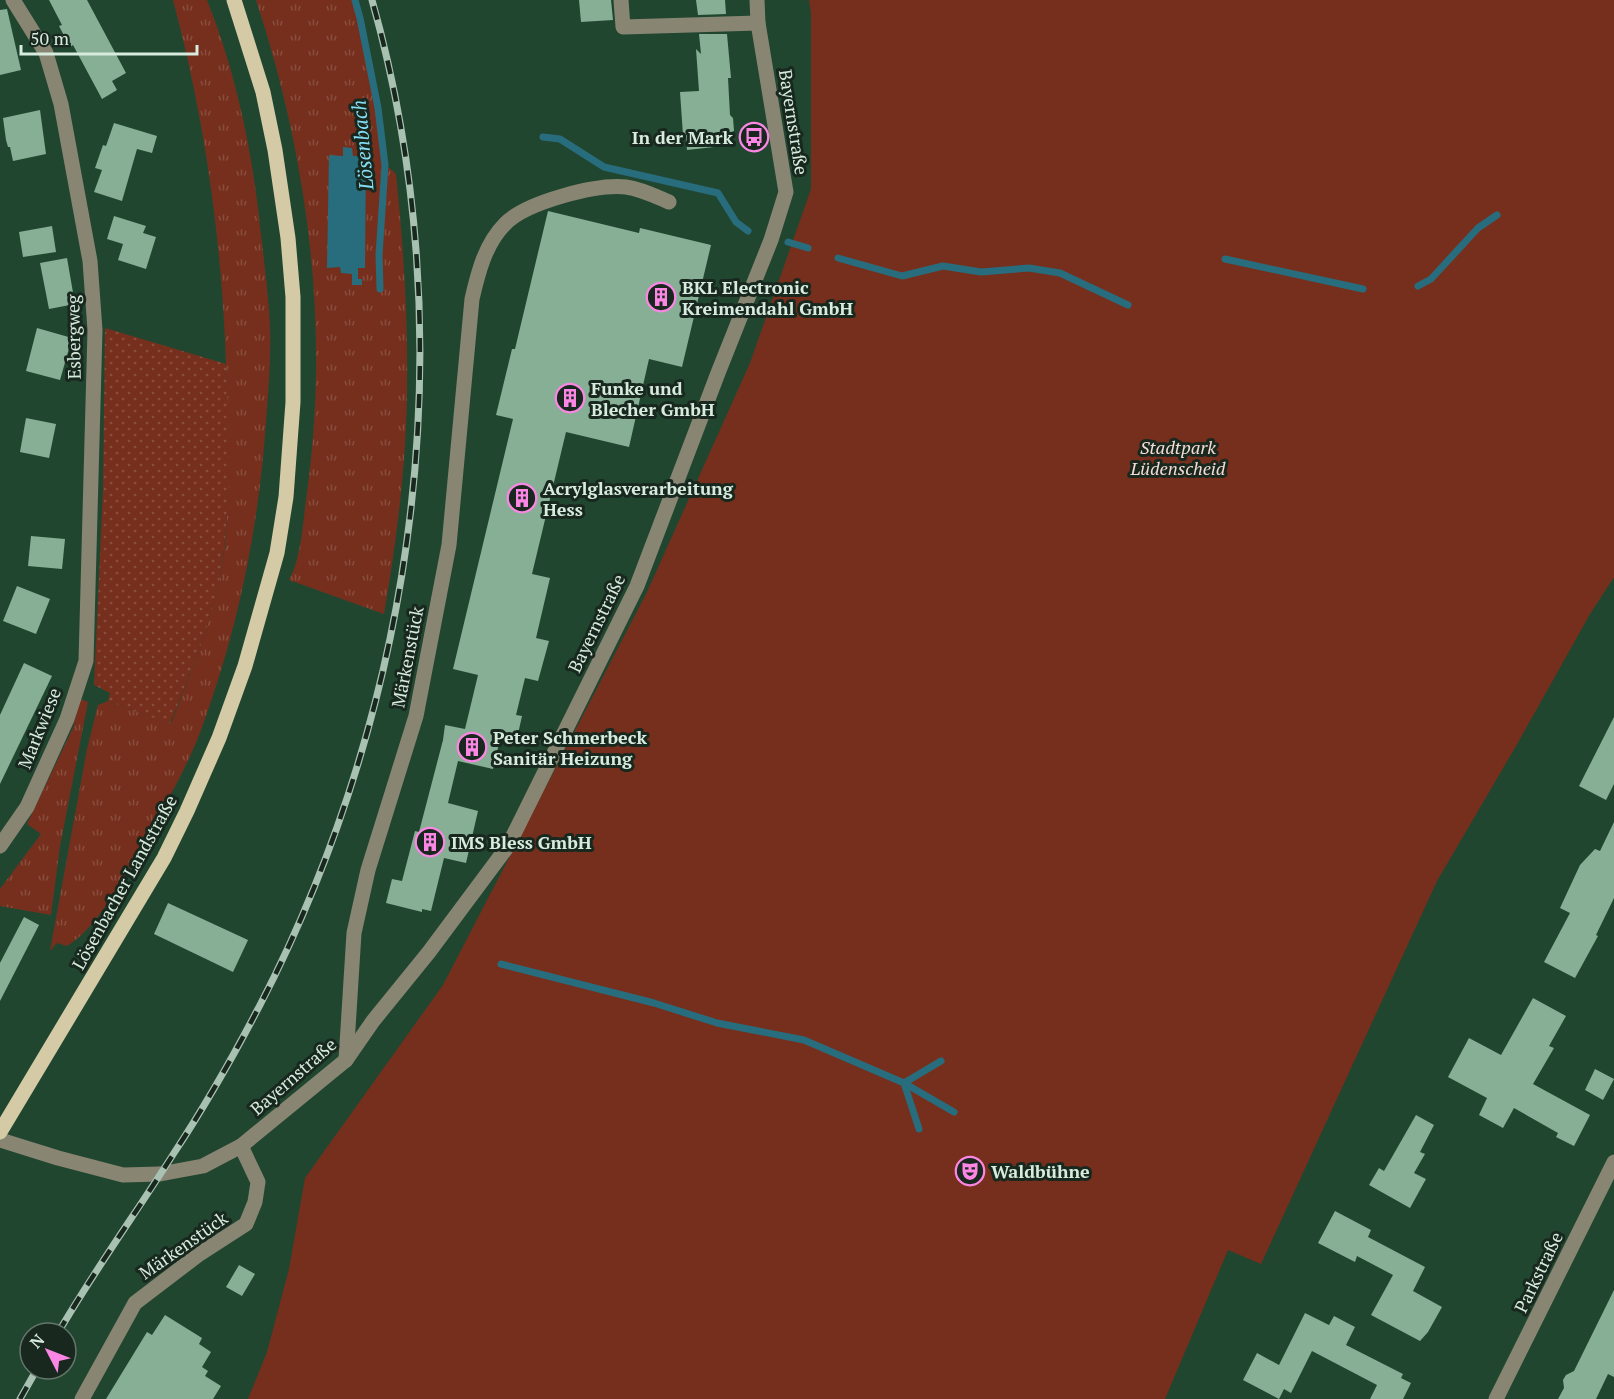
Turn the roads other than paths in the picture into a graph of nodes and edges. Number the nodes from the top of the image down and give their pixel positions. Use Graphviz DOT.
graph roads {
  1 [pos="13,0"];
  2 [pos="234,0"];
  3 [pos="621,0"];
  4 [pos="757,0"];
  5 [pos="758,23"];
  6 [pos="669,202"];
  7 [pos="77,686"];
  8 [pos="0,846"];
  9 [pos="346,1060"];
  10 [pos="0,1132"];
  11 [pos="0,1140"];
  12 [pos="241,1146"];
  13 [pos="1614,1162"];
  14 [pos="82,1399"];
  15 [pos="1496,1399"];
  1 -- 7 [label="street, Esbergweg"];
  2 -- 10 [label="main road, Lösenbacher Landstraße"];
  3 -- 5 [label="street"];
  4 -- 5 [label="street, Bayernstraße"];
  5 -- 9 [label="street, Bayernstraße"];
  6 -- 9 [label="street, Märkenstück"];
  7 -- 8 [label="street, Markwiese"];
  9 -- 12 [label="street, Bayernstraße"];
  11 -- 12 [label="street"];
  12 -- 14 [label="street, Märkenstück"];
  13 -- 15 [label="street, Parkstraße"];
}
